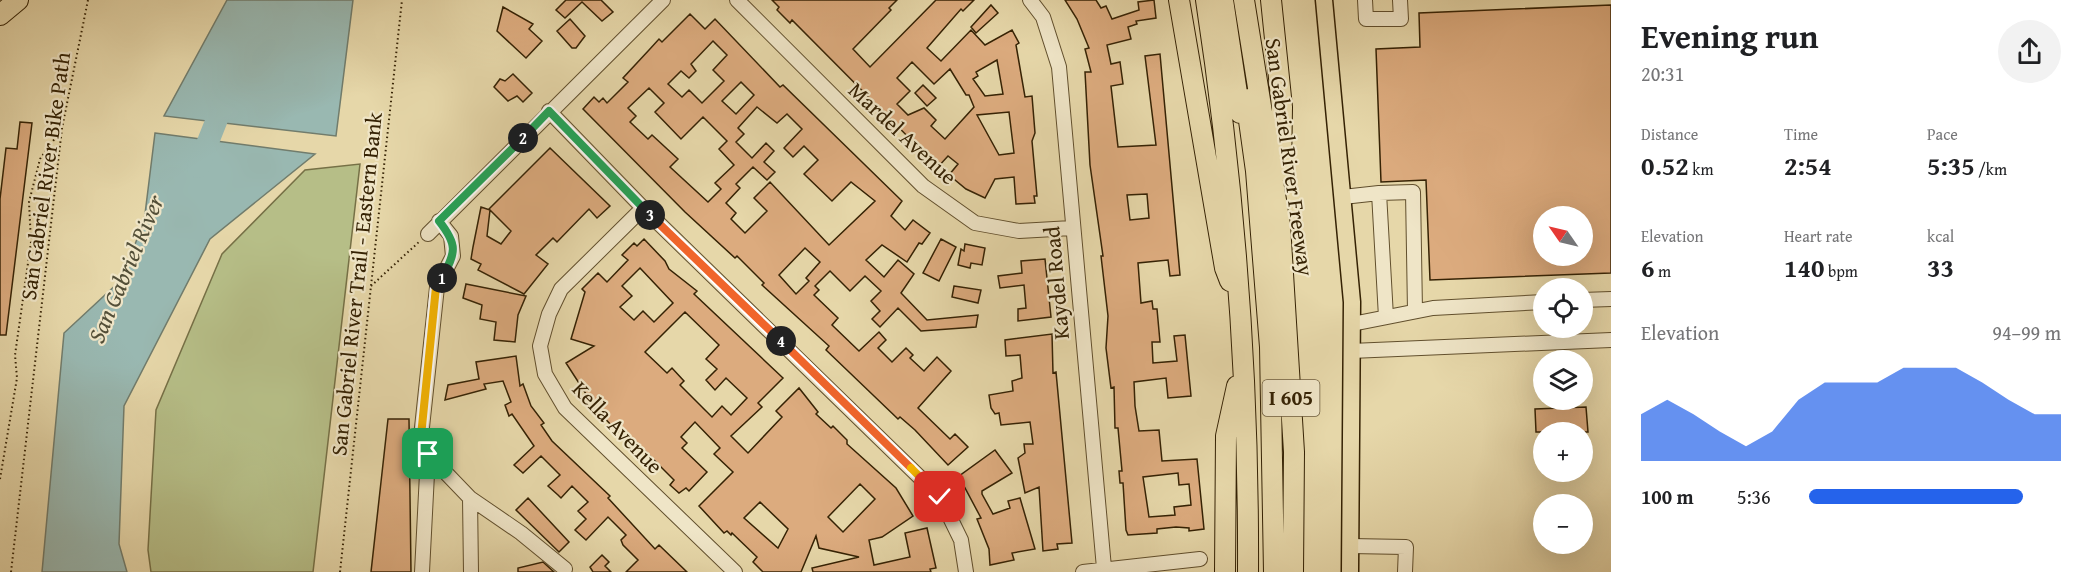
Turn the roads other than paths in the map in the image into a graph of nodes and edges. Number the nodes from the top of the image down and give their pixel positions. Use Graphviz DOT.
graph roads {
  1 [pos="18,0"];
  2 [pos="663,0"];
  3 [pos="737,0"];
  4 [pos="1030,0"];
  5 [pos="1179,0"];
  6 [pos="1206,0"];
  7 [pos="1223,0"];
  8 [pos="1231,0"];
  9 [pos="1244,0"];
  10 [pos="1271,0"];
  11 [pos="1324,0"];
  12 [pos="1365,0"];
  13 [pos="1400,0"];
  14 [pos="0,15"];
  15 [pos="549,111"];
  16 [pos="1379,194"];
  17 [pos="1343,197"];
  18 [pos="643,208"];
  19 [pos="439,221"];
  20 [pos="1280,225"];
  21 [pos="1072,228"];
  22 [pos="428,234"];
  23 [pos="1611,299"];
  24 [pos="1593,300"];
  25 [pos="1533,303"];
  26 [pos="1242,311"];
  27 [pos="1415,311"];
  28 [pos="1386,317"];
  29 [pos="1352,324"];
  30 [pos="1611,340"];
  31 [pos="1352,351"];
  32 [pos="1244,354"];
  33 [pos="428,454"];
  34 [pos="470,498"];
  35 [pos="1350,546"];
  36 [pos="1200,559"];
  37 [pos="1104,568"];
  38 [pos="565,569"];
  39 [pos="422,572"];
  40 [pos="471,572"];
  41 [pos="735,572"];
  42 [pos="966,572"];
  43 [pos="1083,572"];
  44 [pos="1224,572"];
  45 [pos="1248,572"];
  46 [pos="1265,572"];
  47 [pos="1274,572"];
  48 [pos="1293,572"];
  49 [pos="1350,572"];
  50 [pos="1405,572"];
  1 -- 14 [label="highway"];
  2 -- 15 [label="street"];
  3 -- 21 [label="street, Mardel Avenue"];
  4 -- 21 [label="street, Kaydel Road"];
  5 -- 26 [label="highway"];
  6 -- 26 [label="highway, I 605"];
  7 -- 46 [label="highway"];
  8 -- 47 [label="highway"];
  9 -- 20 [label="highway, San Gabriel River Freeway / I 605"];
  10 -- 20 [label="highway"];
  11 -- 17 [label="main road"];
  12 -- 13 [label="street"];
  15 -- 18 [label="street"];
  15 -- 19 [label="street"];
  16 -- 17 [label="street"];
  16 -- 27 [label="street"];
  16 -- 28 [label="street"];
  17 -- 29 [label="main road"];
  18 -- 41 [label="street, Kella Avenue"];
  18 -- 42 [label="street"];
  19 -- 22 [label="street"];
  19 -- 33 [label="street"];
  20 -- 48 [label="highway, San Gabriel River Freeway / I 605"];
  21 -- 37 [label="street, Kaydel Road"];
  23 -- 24 [label="street"];
  25 -- 27 [label="street"];
  26 -- 32 [label="highway, I 605"];
  27 -- 28 [label="street"];
  28 -- 29 [label="street"];
  29 -- 31 [label="main road"];
  30 -- 31 [label="street"];
  31 -- 35 [label="main road"];
  32 -- 44 [label="highway"];
  32 -- 45 [label="highway, I 605"];
  33 -- 34 [label="street"];
  33 -- 39 [label="street"];
  34 -- 38 [label="street"];
  34 -- 40 [label="street"];
  35 -- 49 [label="main road"];
  35 -- 50 [label="street"];
  36 -- 37 [label="street"];
  37 -- 43 [label="street"];
}
